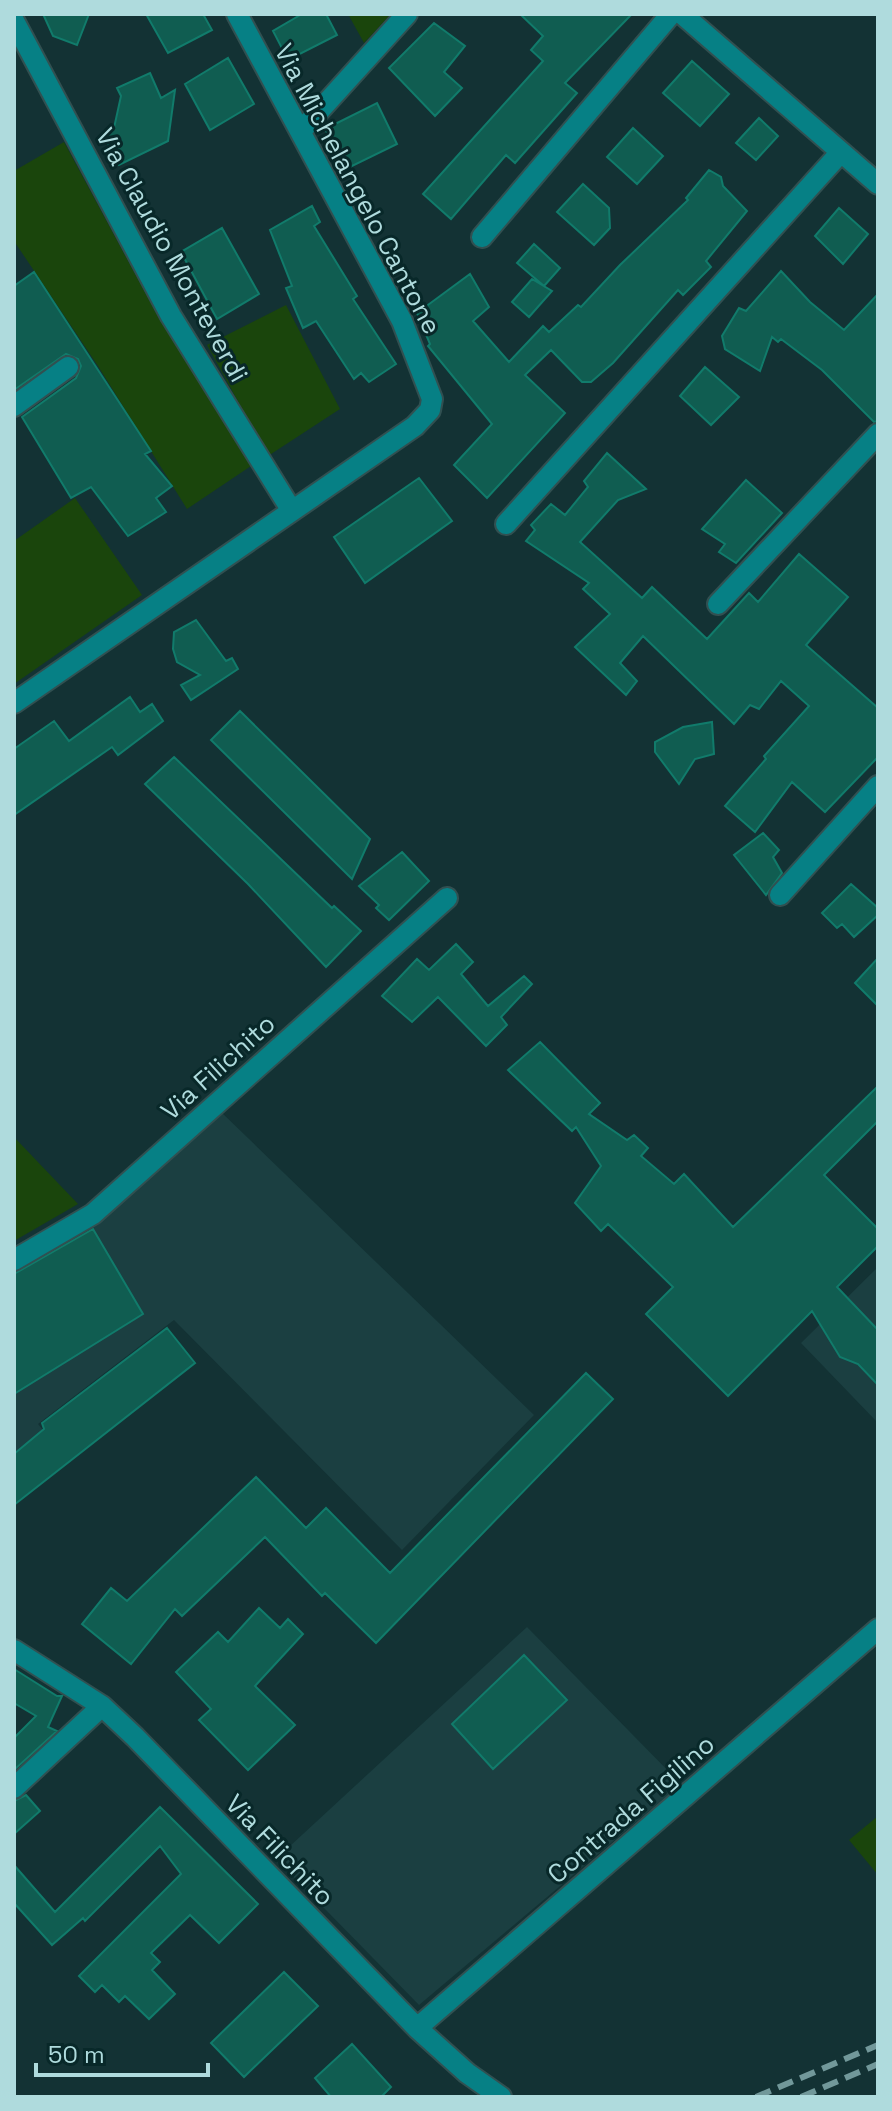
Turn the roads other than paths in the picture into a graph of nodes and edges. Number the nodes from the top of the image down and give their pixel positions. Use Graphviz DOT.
graph roads {
  1 [pos="237,14"];
  2 [pos="407,14"];
  3 [pos="671,14"];
  4 [pos="682,14"];
  5 [pos="14,21"];
  6 [pos="301,131"];
  7 [pos="841,152"];
  8 [pos="878,184"];
  9 [pos="482,237"];
  10 [pos="68,367"];
  11 [pos="14,406"];
  12 [pos="878,434"];
  13 [pos="292,511"];
  14 [pos="506,524"];
  15 [pos="718,604"];
  16 [pos="14,703"];
  17 [pos="878,786"];
  18 [pos="780,895"];
  19 [pos="447,898"];
  20 [pos="14,1260"];
  21 [pos="878,1629"];
  22 [pos="14,1650"];
  23 [pos="102,1706"];
  24 [pos="14,1788"];
  25 [pos="417,2028"];
  26 [pos="501,2097"];
  1 -- 6 [label="street, Via Michelangelo Cantone"];
  2 -- 6 [label="street"];
  3 -- 9 [label="street"];
  4 -- 7 [label="street"];
  5 -- 13 [label="street, Via Claudio Monteverdi"];
  6 -- 13 [label="street, Via Michelangelo Cantone"];
  7 -- 8 [label="street"];
  7 -- 14 [label="street"];
  10 -- 11 [label="street"];
  12 -- 15 [label="street"];
  13 -- 16 [label="street"];
  17 -- 18 [label="street"];
  19 -- 20 [label="street, Via Filichito"];
  21 -- 25 [label="street, Contrada Figilino"];
  22 -- 23 [label="street, Via Filichito"];
  23 -- 24 [label="street"];
  23 -- 25 [label="street, Via Filichito"];
  25 -- 26 [label="street, Via Filichito"];
}
